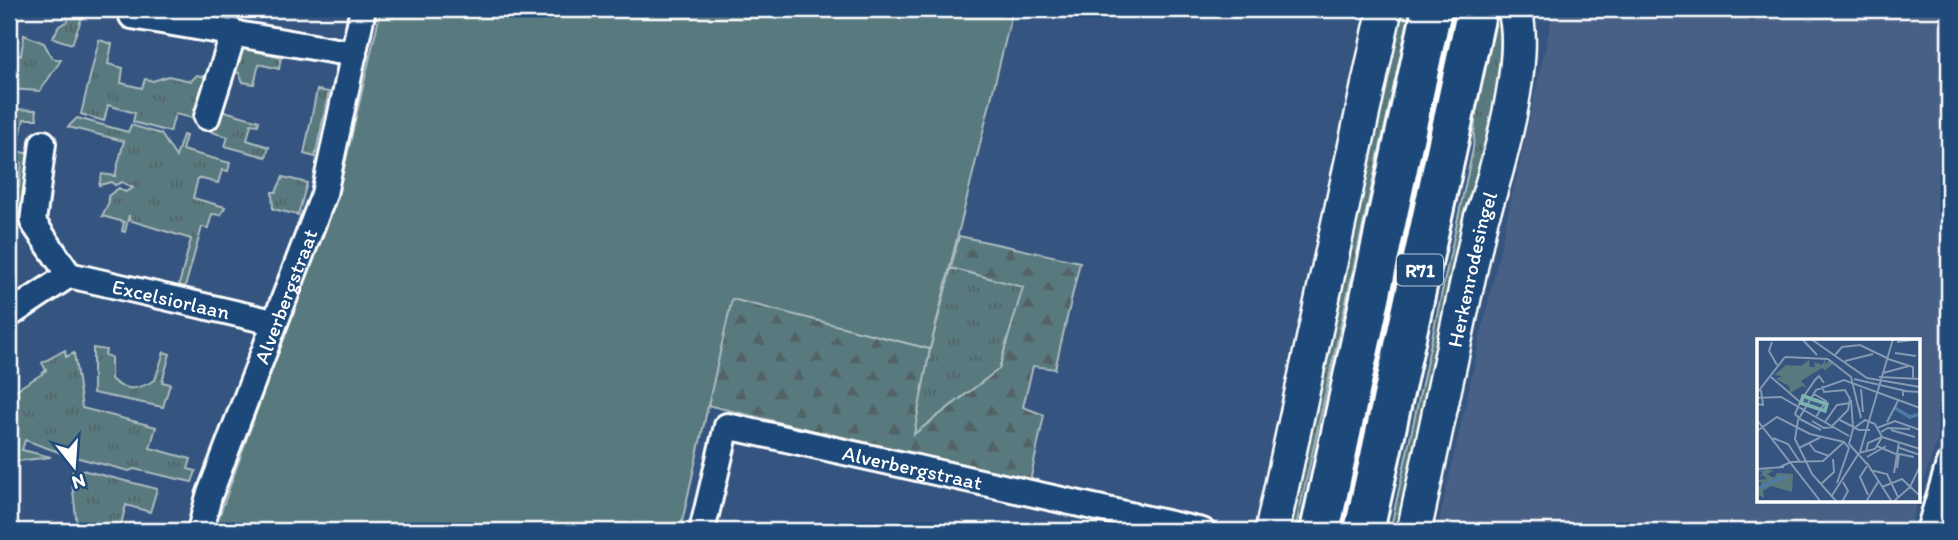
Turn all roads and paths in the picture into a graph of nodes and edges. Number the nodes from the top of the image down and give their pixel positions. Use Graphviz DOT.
graph roads {
  1 [pos="363,9"];
  2 [pos="1385,9"];
  3 [pos="1432,9"];
  4 [pos="1477,9"];
  5 [pos="1514,9"];
  6 [pos="132,16"];
  7 [pos="233,32"];
  8 [pos="354,54"];
  9 [pos="207,117"];
  10 [pos="43,143"];
  11 [pos="69,275"];
  12 [pos="9,315"];
  13 [pos="273,322"];
  14 [pos="1949,464"];
  15 [pos="200,531"];
  16 [pos="702,531"];
  17 [pos="1202,531"];
  18 [pos="1272,531"];
  19 [pos="1321,531"];
  20 [pos="1364,531"];
  21 [pos="1414,531"];
  22 [pos="1929,531"];
  1 -- 8 [label="street, Alverbergstraat"];
  2 -- 18 [label="street"];
  3 -- 19 [label="highway, R71"];
  4 -- 20 [label="highway, R71"];
  5 -- 21 [label="street, Herkenrodesingel"];
  6 -- 7 [label="street"];
  7 -- 8 [label="street"];
  7 -- 9 [label="street"];
  8 -- 13 [label="street, Alverbergstraat"];
  10 -- 11 [label="street"];
  11 -- 12 [label="street"];
  11 -- 13 [label="street, Excelsiorlaan"];
  13 -- 15 [label="street, Alverbergstraat"];
  14 -- 22 [label="street"];
  16 -- 17 [label="street, Alverbergstraat"];
}
